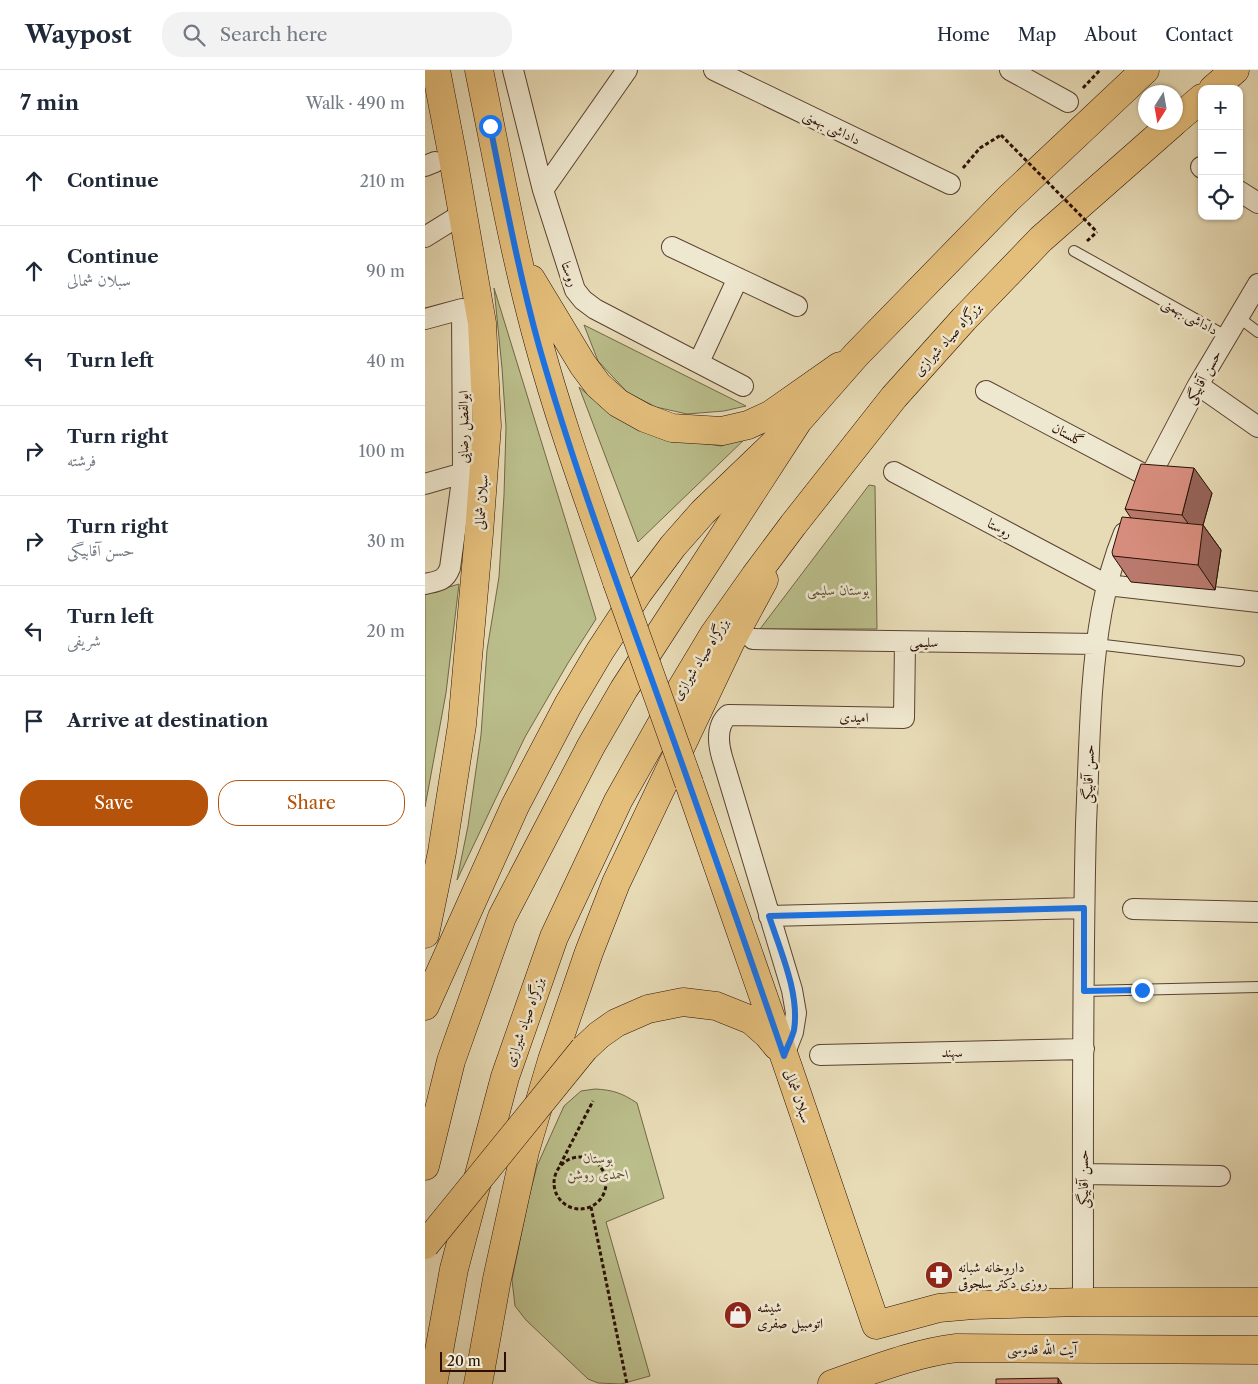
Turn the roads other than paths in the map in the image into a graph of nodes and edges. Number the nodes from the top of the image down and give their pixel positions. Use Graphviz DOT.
graph roads {
  1 [pos="435,70"];
  2 [pos="479,70"];
  3 [pos="513,70"];
  4 [pos="627,70"];
  5 [pos="713,70"];
  6 [pos="1010,70"];
  7 [pos="1145,70"];
  8 [pos="1235,70"];
  9 [pos="1218,85"];
  10 [pos="1068,102"];
  11 [pos="1198,102"];
  12 [pos="1183,115"];
  13 [pos="1166,130"];
  14 [pos="950,184"];
  15 [pos="543,190"];
  16 [pos="1243,193"];
  17 [pos="1258,202"];
  18 [pos="462,214"];
  19 [pos="425,237"];
  20 [pos="672,247"];
  21 [pos="1075,251"];
  22 [pos="517,255"];
  23 [pos="739,278"];
  24 [pos="1258,284"];
  25 [pos="797,306"];
  26 [pos="1238,317"];
  27 [pos="425,319"];
  28 [pos="1258,332"];
  29 [pos="1226,336"];
  30 [pos="856,355"];
  31 [pos="699,362"];
  32 [pos="1198,385"];
  33 [pos="743,386"];
  34 [pos="986,391"];
  35 [pos="798,420"];
  36 [pos="1258,427"];
  37 [pos="894,472"];
  38 [pos="463,473"];
  39 [pos="1149,477"];
  40 [pos="425,484"];
  41 [pos="793,525"];
  42 [pos="434,582"];
  43 [pos="1107,585"];
  44 [pos="1258,602"];
  45 [pos="753,639"];
  46 [pos="905,642"];
  47 [pos="1096,644"];
  48 [pos="1239,661"];
  49 [pos="1084,908"];
  50 [pos="1133,909"];
  51 [pos="1258,912"];
  52 [pos="769,916"];
  53 [pos="425,934"];
  54 [pos="1258,987"];
  55 [pos="1084,991"];
  56 [pos="425,1006"];
  57 [pos="1084,1049"];
  58 [pos="784,1056"];
  59 [pos="820,1056"];
  60 [pos="425,1166"];
  61 [pos="1083,1174"];
  62 [pos="1220,1176"];
  63 [pos="425,1245"];
  64 [pos="1083,1302"];
  65 [pos="1258,1302"];
  66 [pos="1258,1350"];
  67 [pos="433,1384"];
  68 [pos="478,1384"];
  69 [pos="832,1384"];
  1 -- 18 [label="main road, سبلان شمالی"];
  2 -- 22 [label="main road, سبلان شمالی"];
  3 -- 15 [label="street, روستا"];
  4 -- 15 [label="street"];
  5 -- 14 [label="street, داداشی بهمنی"];
  6 -- 10 [label="street"];
  7 -- 30 [label="main road"];
  8 -- 9 [label="main road"];
  11 -- 12 [label="main road, بزرگراه صیاد شیرازی"];
  13 -- 41 [label="main road, بزرگراه صیاد شیرازی"];
  15 -- 31 [label="street, روستا"];
  16 -- 17 [label="street"];
  18 -- 19 [label="street"];
  18 -- 53 [label="main road, سبلان شمالی"];
  20 -- 23 [label="street"];
  21 -- 29 [label="lane, داداشی بهمنی"];
  22 -- 30 [label="main road"];
  22 -- 58 [label="main road, سبلان شمالی, bridge"];
  23 -- 25 [label="street"];
  23 -- 31 [label="street"];
  24 -- 26 [label="street, حسن آقابیگی"];
  26 -- 28 [label="lane"];
  26 -- 29 [label="street, حسن آقابیگی"];
  27 -- 38 [label="street, ابوالفضل رضایی"];
  29 -- 32 [label="street, حسن آقابیگی"];
  30 -- 35 [label="main road"];
  31 -- 33 [label="street, روستا"];
  32 -- 36 [label="street"];
  32 -- 39 [label="street, حسن آقابیگی"];
  34 -- 39 [label="street, گلستان"];
  35 -- 56 [label="main road"];
  35 -- 60 [label="main road"];
  37 -- 43 [label="street, روستا"];
  38 -- 40 [label="street"];
  38 -- 42 [label="street, ابوالفضل رضایی"];
  39 -- 43 [label="street, حسن آقابیگی"];
  41 -- 67 [label="main road, بزرگراه صیاد شیرازی"];
  41 -- 68 [label="main road"];
  43 -- 44 [label="street"];
  43 -- 47 [label="street, حسن آقابیگی"];
  45 -- 46 [label="street, سلیمی"];
  46 -- 47 [label="street, سلیمی"];
  46 -- 52 [label="street, امیدی"];
  47 -- 48 [label="lane"];
  47 -- 49 [label="street, حسن آقابیگی"];
  49 -- 52 [label="street"];
  49 -- 55 [label="street, حسن آقابیگی"];
  50 -- 51 [label="street"];
  52 -- 58 [label="street"];
  54 -- 55 [label="lane"];
  55 -- 57 [label="street, حسن آقابیگی"];
  57 -- 59 [label="street, سهند"];
  57 -- 61 [label="street, حسن آقابیگی"];
  58 -- 63 [label="main road, bridge"];
  58 -- 64 [label="main road, سبلان شمالی"];
  61 -- 62 [label="street"];
  61 -- 64 [label="street, حسن آقابیگی"];
  64 -- 65 [label="main road"];
  66 -- 69 [label="main road, آیت الله قدوسی"];
}
